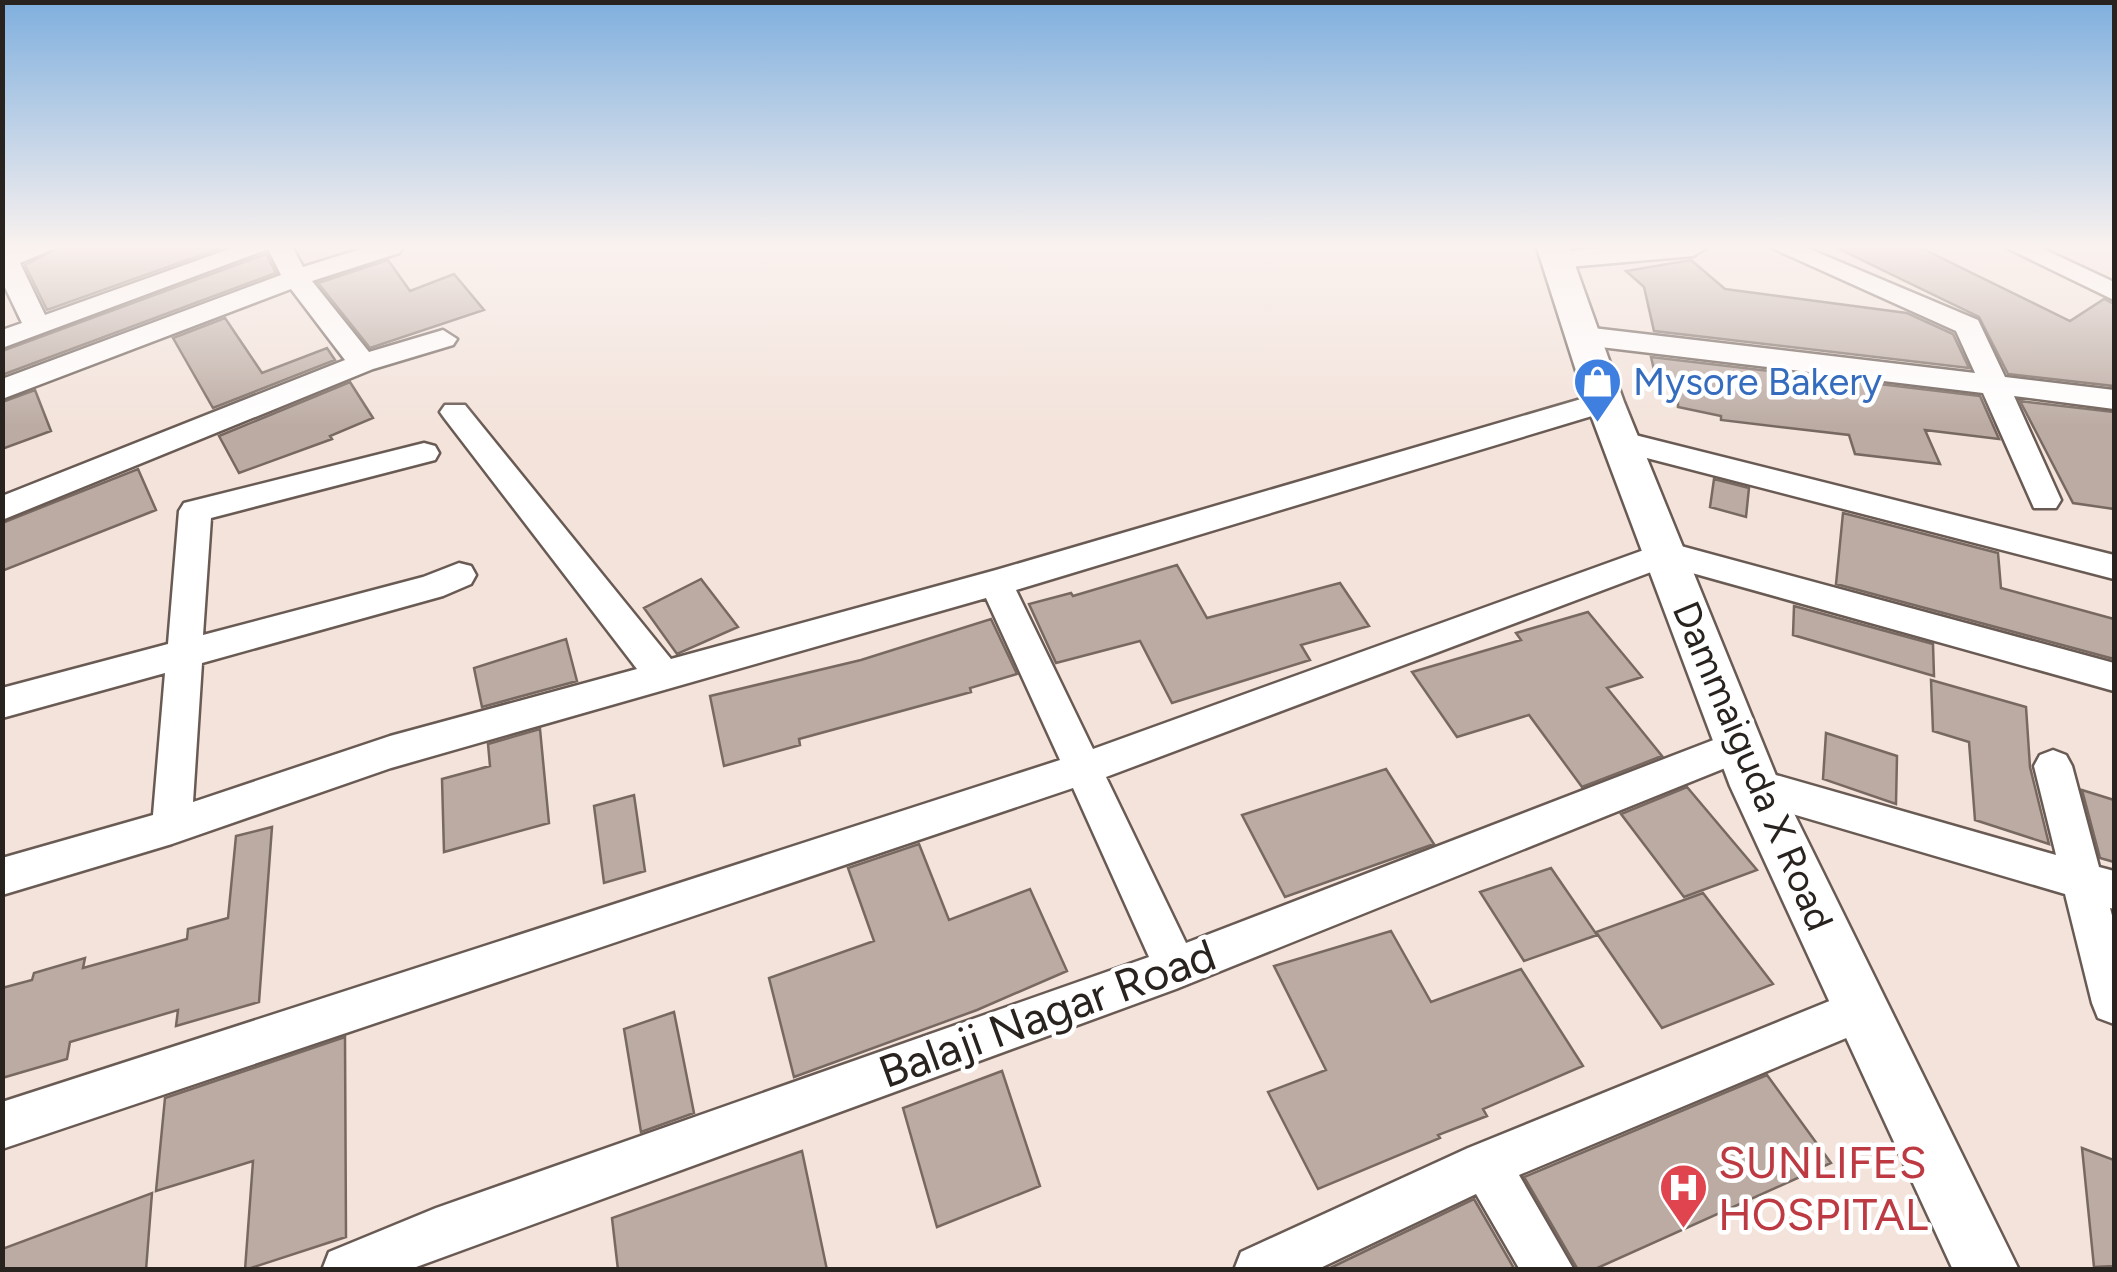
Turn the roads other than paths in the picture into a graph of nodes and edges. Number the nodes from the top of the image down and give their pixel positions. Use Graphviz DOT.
graph roads {
  1 [pos="28,307"];
  2 [pos="91,307"];
  3 [pos="219,307"];
  4 [pos="319,307"];
  5 [pos="1574,307"];
  6 [pos="1925,307"];
  7 [pos="37,327"];
  8 [pos="1584,336"];
  9 [pos="443,338"];
  10 [pos="2,340"];
  11 [pos="363,363"];
  12 [pos="1991,385"];
  13 [pos="2,390"];
  14 [pos="2114,398"];
  15 [pos="456,412"];
  16 [pos="1614,422"];
  17 [pos="424,454"];
  18 [pos="2045,500"];
  19 [pos="2,509"];
  20 [pos="1666,554"];
  21 [pos="2114,567"];
  22 [pos="459,576"];
  23 [pos="996,582"];
  24 [pos="184,655"];
  25 [pos="663,676"];
  26 [pos="2114,677"];
  27 [pos="2,703"];
  28 [pos="1748,766"];
  29 [pos="2053,766"];
  30 [pos="1082,770"];
  31 [pos="172,827"];
  32 [pos="2,877"];
  33 [pos="2099,886"];
  34 [pos="1176,968"];
  35 [pos="2114,1003"];
  36 [pos="1859,1012"];
  37 [pos="2,1126"];
  38 [pos="1485,1165"];
  39 [pos="348,1270"];
  40 [pos="1259,1270"];
  41 [pos="1550,1270"];
  42 [pos="1987,1270"];
  1 -- 7 [label="street"];
  2 -- 7 [label="street"];
  3 -- 13 [label="street"];
  4 -- 11 [label="street"];
  5 -- 8 [label="street, Dammaiguda X Road"];
  6 -- 12 [label="street"];
  7 -- 10 [label="street"];
  8 -- 12 [label="street"];
  8 -- 16 [label="street, Dammaiguda X Road"];
  9 -- 11 [label="street"];
  11 -- 19 [label="street"];
  12 -- 14 [label="street"];
  12 -- 18 [label="street"];
  15 -- 25 [label="street"];
  16 -- 20 [label="street, Dammaiguda X Road"];
  16 -- 21 [label="street"];
  16 -- 23 [label="street"];
  17 -- 24 [label="street"];
  20 -- 26 [label="street"];
  20 -- 28 [label="street, Dammaiguda X Road"];
  20 -- 30 [label="street"];
  22 -- 24 [label="street"];
  23 -- 25 [label="street"];
  23 -- 30 [label="street"];
  24 -- 27 [label="street"];
  24 -- 31 [label="street"];
  25 -- 31 [label="street"];
  28 -- 33 [label="street"];
  28 -- 34 [label="street, Balaji Nagar Road"];
  28 -- 36 [label="street, Dammaiguda X Road"];
  29 -- 33 [label="street"];
  30 -- 34 [label="street"];
  30 -- 37 [label="street"];
  31 -- 32 [label="street"];
  33 -- 35 [label="street"];
  34 -- 39 [label="street, Balaji Nagar Road"];
  36 -- 38 [label="street"];
  36 -- 42 [label="street, Dammaiguda X Road"];
  38 -- 40 [label="street"];
  38 -- 41 [label="street"];
}
